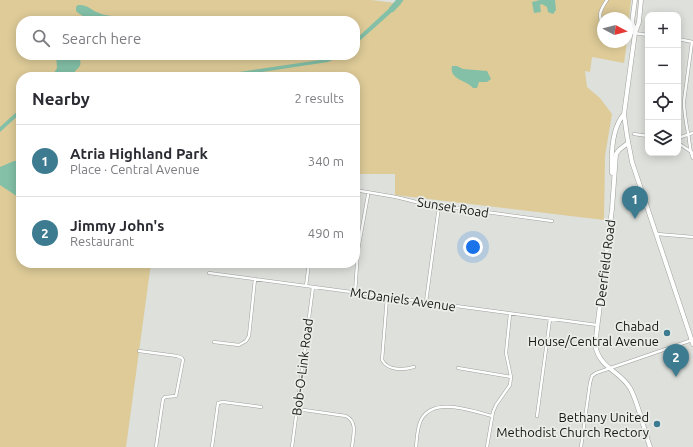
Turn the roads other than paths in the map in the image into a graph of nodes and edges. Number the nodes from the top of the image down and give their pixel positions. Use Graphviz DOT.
graph roads {
  1 [pos="607,0"];
  2 [pos="635,0"];
  3 [pos="641,0"];
  4 [pos="601,12"];
  5 [pos="635,32"];
  6 [pos="645,34"];
  7 [pos="681,40"];
  8 [pos="692,42"];
  9 [pos="624,114"];
  10 [pos="693,133"];
  11 [pos="634,134"];
  12 [pos="689,135"];
  13 [pos="645,136"];
  14 [pos="681,137"];
  15 [pos="628,143"];
  16 [pos="681,145"];
  17 [pos="690,151"];
  18 [pos="693,153"];
  19 [pos="693,158"];
  20 [pos="613,183"];
  21 [pos="360,191"];
  22 [pos="368,195"];
  23 [pos="439,206"];
  24 [pos="552,221"];
  25 [pos="657,234"];
  26 [pos="693,237"];
  27 [pos="360,239"];
  28 [pos="308,268"];
  29 [pos="357,268"];
  30 [pos="209,273"];
  31 [pos="255,279"];
  32 [pos="306,286"];
  33 [pos="313,287"];
  34 [pos="355,293"];
  35 [pos="387,297"];
  36 [pos="426,302"];
  37 [pos="510,314"];
  38 [pos="550,319"];
  39 [pos="597,325"];
  40 [pos="214,342"];
  41 [pos="692,342"];
  42 [pos="140,351"];
  43 [pos="414,367"];
  44 [pos="458,368"];
  45 [pos="608,368"];
  46 [pos="511,377"];
  47 [pos="261,407"];
  48 [pos="297,409"];
  49 [pos="492,416"];
  50 [pos="537,416"];
  51 [pos="156,447"];
  52 [pos="212,447"];
  53 [pos="292,447"];
  54 [pos="352,447"];
  55 [pos="416,447"];
  56 [pos="487,447"];
  57 [pos="581,447"];
  58 [pos="650,447"];
  1 -- 4 [label="street"];
  2 -- 5 [label="street"];
  3 -- 5 [label="street"];
  5 -- 6 [label="street"];
  5 -- 9 [label="street"];
  7 -- 8 [label="street"];
  8 -- 12 [label="street"];
  9 -- 15 [label="street"];
  9 -- 20 [label="street, Deerfield Road"];
  10 -- 12 [label="street"];
  11 -- 13 [label="street"];
  12 -- 14 [label="street"];
  12 -- 17 [label="street"];
  15 -- 20 [label="street, Deerfield Road"];
  15 -- 25 [label="street"];
  16 -- 17 [label="street"];
  17 -- 18 [label="street"];
  17 -- 19 [label="street"];
  20 -- 39 [label="street, Deerfield Road"];
  21 -- 23 [label="street, Sunset Road"];
  22 -- 27 [label="street"];
  23 -- 24 [label="street, Sunset Road"];
  23 -- 36 [label="street"];
  25 -- 26 [label="street"];
  25 -- 41 [label="street"];
  28 -- 32 [label="street"];
  29 -- 34 [label="street"];
  30 -- 31 [label="street, McDaniels Avenue"];
  31 -- 32 [label="street, McDaniels Avenue"];
  31 -- 40 [label="street"];
  32 -- 33 [label="street, McDaniels Avenue"];
  33 -- 34 [label="street, McDaniels Avenue"];
  33 -- 48 [label="street, Bob-O-Link Road"];
  34 -- 35 [label="street, McDaniels Avenue"];
  35 -- 36 [label="street, McDaniels Avenue"];
  35 -- 43 [label="street"];
  36 -- 37 [label="street, McDaniels Avenue"];
  37 -- 38 [label="street, McDaniels Avenue"];
  37 -- 46 [label="street"];
  38 -- 39 [label="street, McDaniels Avenue"];
  38 -- 50 [label="street"];
  39 -- 45 [label="street, Deerfield Road"];
  41 -- 45 [label="street"];
  42 -- 51 [label="street"];
  44 -- 46 [label="street"];
  45 -- 57 [label="street"];
  45 -- 58 [label="street, Deerfield Road"];
  46 -- 49 [label="street"];
  47 -- 52 [label="street"];
  48 -- 53 [label="street, Bob-O-Link Road"];
  48 -- 54 [label="street"];
  49 -- 55 [label="street"];
  49 -- 56 [label="street"];
}
